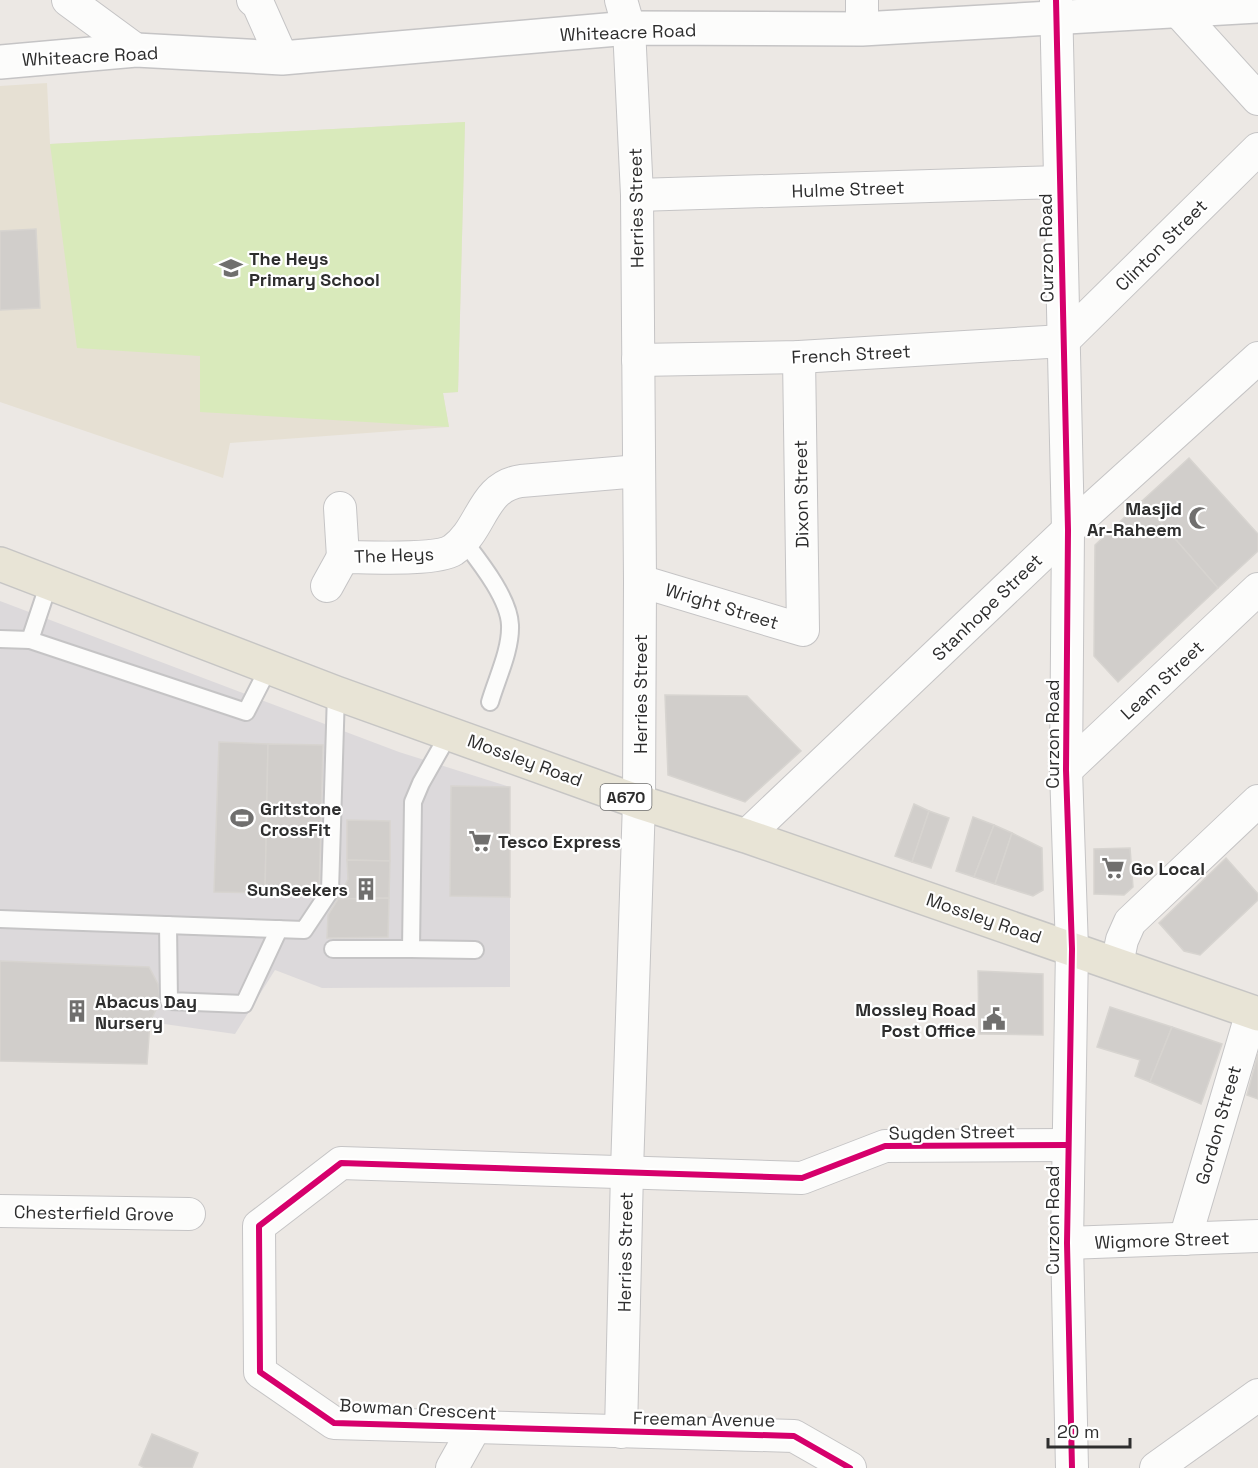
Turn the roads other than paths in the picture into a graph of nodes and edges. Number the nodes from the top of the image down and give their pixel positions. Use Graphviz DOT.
graph roads {
  1 [pos="68,0"];
  2 [pos="254,0"];
  3 [pos="1253,4"];
  4 [pos="1056,10"];
  5 [pos="1178,11"];
  6 [pos="625,14"];
  7 [pos="862,14"];
  8 [pos="136,50"];
  9 [pos="282,58"];
  10 [pos="0,62"];
  11 [pos="1258,99"];
  12 [pos="1258,149"];
  13 [pos="1060,182"];
  14 [pos="637,195"];
  15 [pos="1063,341"];
  16 [pos="799,357"];
  17 [pos="1258,358"];
  18 [pos="638,360"];
  19 [pos="639,471"];
  20 [pos="340,508"];
  21 [pos="1068,530"];
  22 [pos="463,540"];
  23 [pos="343,557"];
  24 [pos="0,564"];
  25 [pos="640,581"];
  26 [pos="49,583"];
  27 [pos="327,586"];
  28 [pos="1258,589"];
  29 [pos="803,630"];
  30 [pos="0,639"];
  31 [pos="30,640"];
  32 [pos="269,667"];
  33 [pos="336,693"];
  34 [pos="490,702"];
  35 [pos="450,732"];
  36 [pos="1066,770"];
  37 [pos="1258,801"];
  38 [pos="639,802"];
  39 [pos="746,836"];
  40 [pos="0,919"];
  41 [pos="168,925"];
  42 [pos="279,929"];
  43 [pos="333,949"];
  44 [pos="411,949"];
  45 [pos="1072,949"];
  46 [pos="475,950"];
  47 [pos="1117,964"];
  48 [pos="1255,1013"];
  49 [pos="1067,1145"];
  50 [pos="627,1171"];
  51 [pos="0,1212"];
  52 [pos="189,1214"];
  53 [pos="1258,1236"];
  54 [pos="1185,1239"];
  55 [pos="1067,1243"];
  56 [pos="1258,1395"];
  57 [pos="475,1427"];
  58 [pos="621,1432"];
  59 [pos="452,1468"];
  60 [pos="850,1468"];
  61 [pos="1072,1468"];
  62 [pos="1156,1468"];
  1 -- 8 [label="street"];
  2 -- 9 [label="street"];
  3 -- 5 [label="main road, Whiteacre Road"];
  4 -- 5 [label="main road, Whiteacre Road"];
  4 -- 7 [label="main road, Whiteacre Road"];
  4 -- 13 [label="street, Curzon Road"];
  5 -- 11 [label="street"];
  6 -- 7 [label="main road, Whiteacre Road"];
  6 -- 9 [label="main road, Whiteacre Road"];
  6 -- 14 [label="street, Herries Street"];
  8 -- 9 [label="main road, Whiteacre Road"];
  8 -- 10 [label="main road, Whiteacre Road"];
  12 -- 15 [label="street, Clinton Street"];
  13 -- 14 [label="street, Hulme Street"];
  13 -- 15 [label="street, Curzon Road"];
  14 -- 18 [label="street, Herries Street"];
  15 -- 16 [label="street, French Street"];
  15 -- 21 [label="street, Curzon Road"];
  16 -- 18 [label="street, French Street"];
  16 -- 29 [label="street, Dixon Street"];
  17 -- 21 [label="street, Stanhope Street"];
  18 -- 19 [label="street, Herries Street"];
  19 -- 22 [label="street, The Heys"];
  19 -- 25 [label="street, Herries Street"];
  20 -- 23 [label="street, The Heys"];
  21 -- 36 [label="street, Curzon Road"];
  21 -- 39 [label="street, Stanhope Street"];
  22 -- 23 [label="street, The Heys"];
  22 -- 34 [label="lane"];
  23 -- 27 [label="street"];
  24 -- 26 [label="main road, Mossley Road / A670"];
  25 -- 29 [label="street, Wright Street"];
  25 -- 38 [label="street, Herries Street"];
  26 -- 31 [label="lane"];
  26 -- 32 [label="main road, Mossley Road / A670"];
  28 -- 36 [label="street, Leam Street"];
  30 -- 31 [label="lane"];
  31 -- 32 [label="lane"];
  32 -- 33 [label="main road, Mossley Road / A670"];
  33 -- 35 [label="main road, Mossley Road / A670"];
  33 -- 42 [label="lane"];
  35 -- 38 [label="main road, Mossley Road / A670"];
  35 -- 44 [label="lane"];
  36 -- 45 [label="street, Curzon Road"];
  37 -- 47 [label="street"];
  38 -- 39 [label="main road, Mossley Road / A670"];
  38 -- 50 [label="street, Herries Street"];
  39 -- 45 [label="main road, Mossley Road / A670"];
  40 -- 41 [label="lane"];
  41 -- 42 [label="lane"];
  41 -- 42 [label="lane"];
  43 -- 44 [label="lane"];
  44 -- 46 [label="lane"];
  45 -- 47 [label="main road, Mossley Road / A670"];
  45 -- 49 [label="street, Curzon Road"];
  47 -- 48 [label="main road, Mossley Road / A670"];
  48 -- 54 [label="street, Gordon Street"];
  49 -- 50 [label="street, Sugden Street"];
  49 -- 55 [label="street, Curzon Road"];
  50 -- 57 [label="street, Bowman Crescent"];
  50 -- 58 [label="street, Herries Street"];
  51 -- 52 [label="street, Chesterfield Grove"];
  53 -- 54 [label="street, Wigmore Street"];
  54 -- 55 [label="street, Wigmore Street"];
  55 -- 61 [label="street, Curzon Road"];
  56 -- 62 [label="street"];
  57 -- 58 [label="street, Bowman Crescent"];
  57 -- 59 [label="street"];
  58 -- 60 [label="street, Freeman Avenue"];
}
